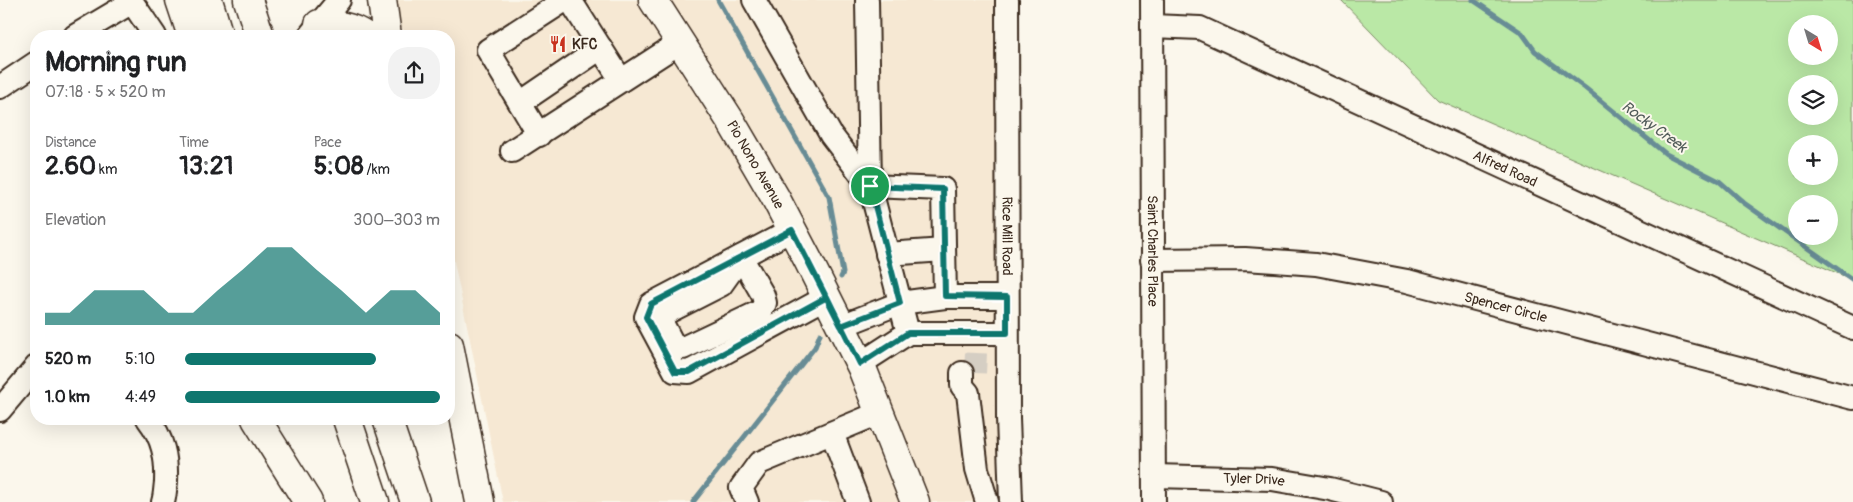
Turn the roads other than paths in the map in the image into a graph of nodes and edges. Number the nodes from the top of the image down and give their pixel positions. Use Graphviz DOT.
graph roads {
  1 [pos="180,0"];
  2 [pos="208,0"];
  3 [pos="339,0"];
  4 [pos="382,0"];
  5 [pos="565,0"];
  6 [pos="570,0"];
  7 [pos="653,0"];
  8 [pos="754,0"];
  9 [pos="868,0"];
  10 [pos="1007,0"];
  11 [pos="1152,0"];
  12 [pos="1152,26"];
  13 [pos="85,30"];
  14 [pos="151,30"];
  15 [pos="190,30"];
  16 [pos="217,30"];
  17 [pos="314,30"];
  18 [pos="352,30"];
  19 [pos="386,30"];
  20 [pos="679,43"];
  21 [pos="601,48"];
  22 [pos="30,67"];
  23 [pos="622,80"];
  24 [pos="0,87"];
  25 [pos="520,104"];
  26 [pos="539,134"];
  27 [pos="512,152"];
  28 [pos="870,186"];
  29 [pos="792,230"];
  30 [pos="944,250"];
  31 [pos="887,254"];
  32 [pos="742,258"];
  33 [pos="1152,260"];
  34 [pos="945,296"];
  35 [pos="827,297"];
  36 [pos="978,297"];
  37 [pos="1007,297"];
  38 [pos="900,303"];
  39 [pos="769,317"];
  40 [pos="841,326"];
  41 [pos="1853,328"];
  42 [pos="908,333"];
  43 [pos="1007,333"];
  44 [pos="970,358"];
  45 [pos="860,364"];
  46 [pos="30,374"];
  47 [pos="455,375"];
  48 [pos="1853,398"];
  49 [pos="0,410"];
  50 [pos="879,413"];
  51 [pos="152,425"];
  52 [pos="260,425"];
  53 [pos="349,425"];
  54 [pos="389,425"];
  55 [pos="832,433"];
  56 [pos="1009,464"];
  57 [pos="977,469"];
  58 [pos="1154,476"];
  59 [pos="163,502"];
  60 [pos="308,502"];
  61 [pos="375,502"];
  62 [pos="415,502"];
  63 [pos="480,502"];
  64 [pos="747,502"];
  65 [pos="858,502"];
  66 [pos="914,502"];
  67 [pos="987,502"];
  68 [pos="1011,502"];
  69 [pos="1154,502"];
  70 [pos="1381,502"];
  1 -- 15 [label="main road"];
  2 -- 16 [label="main road"];
  3 -- 17 [label="street"];
  4 -- 19 [label="main road"];
  5 -- 25 [label="street"];
  6 -- 21 [label="street"];
  7 -- 20 [label="main road, Pio Nono Avenue"];
  8 -- 28 [label="street"];
  9 -- 28 [label="street"];
  10 -- 37 [label="street, Rice Mill Road"];
  11 -- 12 [label="street, Saint Charles Place"];
  12 -- 33 [label="street, Saint Charles Place"];
  12 -- 41 [label="street, Alfred Road"];
  13 -- 14 [label="street"];
  17 -- 18 [label="main road"];
  20 -- 23 [label="street"];
  20 -- 29 [label="main road, Pio Nono Avenue"];
  21 -- 23 [label="street"];
  21 -- 25 [label="street"];
  22 -- 24 [label="street"];
  23 -- 26 [label="street"];
  25 -- 26 [label="street"];
  26 -- 27 [label="street"];
  28 -- 30 [label="street"];
  28 -- 31 [label="street"];
  29 -- 32 [label="street"];
  29 -- 35 [label="main road, Pio Nono Avenue"];
  30 -- 31 [label="street"];
  30 -- 34 [label="street"];
  31 -- 38 [label="street"];
  32 -- 39 [label="street"];
  32 -- 39 [label="street"];
  33 -- 48 [label="street, Spencer Circle"];
  33 -- 58 [label="street, Saint Charles Place"];
  34 -- 36 [label="street"];
  34 -- 38 [label="street"];
  35 -- 39 [label="street"];
  35 -- 40 [label="main road, Pio Nono Avenue"];
  36 -- 37 [label="street"];
  36 -- 44 [label="street"];
  37 -- 43 [label="street, Rice Mill Road"];
  38 -- 40 [label="street"];
  38 -- 42 [label="street"];
  40 -- 45 [label="main road, Pio Nono Avenue"];
  42 -- 44 [label="street"];
  42 -- 45 [label="street"];
  43 -- 44 [label="street"];
  43 -- 56 [label="street, Rice Mill Road"];
  44 -- 57 [label="street"];
  45 -- 50 [label="main road, Pio Nono Avenue"];
  46 -- 49 [label="street"];
  47 -- 63 [label="main road"];
  50 -- 55 [label="street"];
  50 -- 66 [label="main road, Pio Nono Avenue"];
  51 -- 59 [label="street"];
  52 -- 60 [label="main road"];
  53 -- 61 [label="main road"];
  54 -- 62 [label="main road"];
  55 -- 64 [label="street"];
  55 -- 65 [label="street"];
  56 -- 57 [label="street"];
  56 -- 68 [label="street, Rice Mill Road"];
  57 -- 67 [label="street"];
  58 -- 69 [label="street, Saint Charles Place"];
  58 -- 70 [label="street, Tyler Drive"];
}
